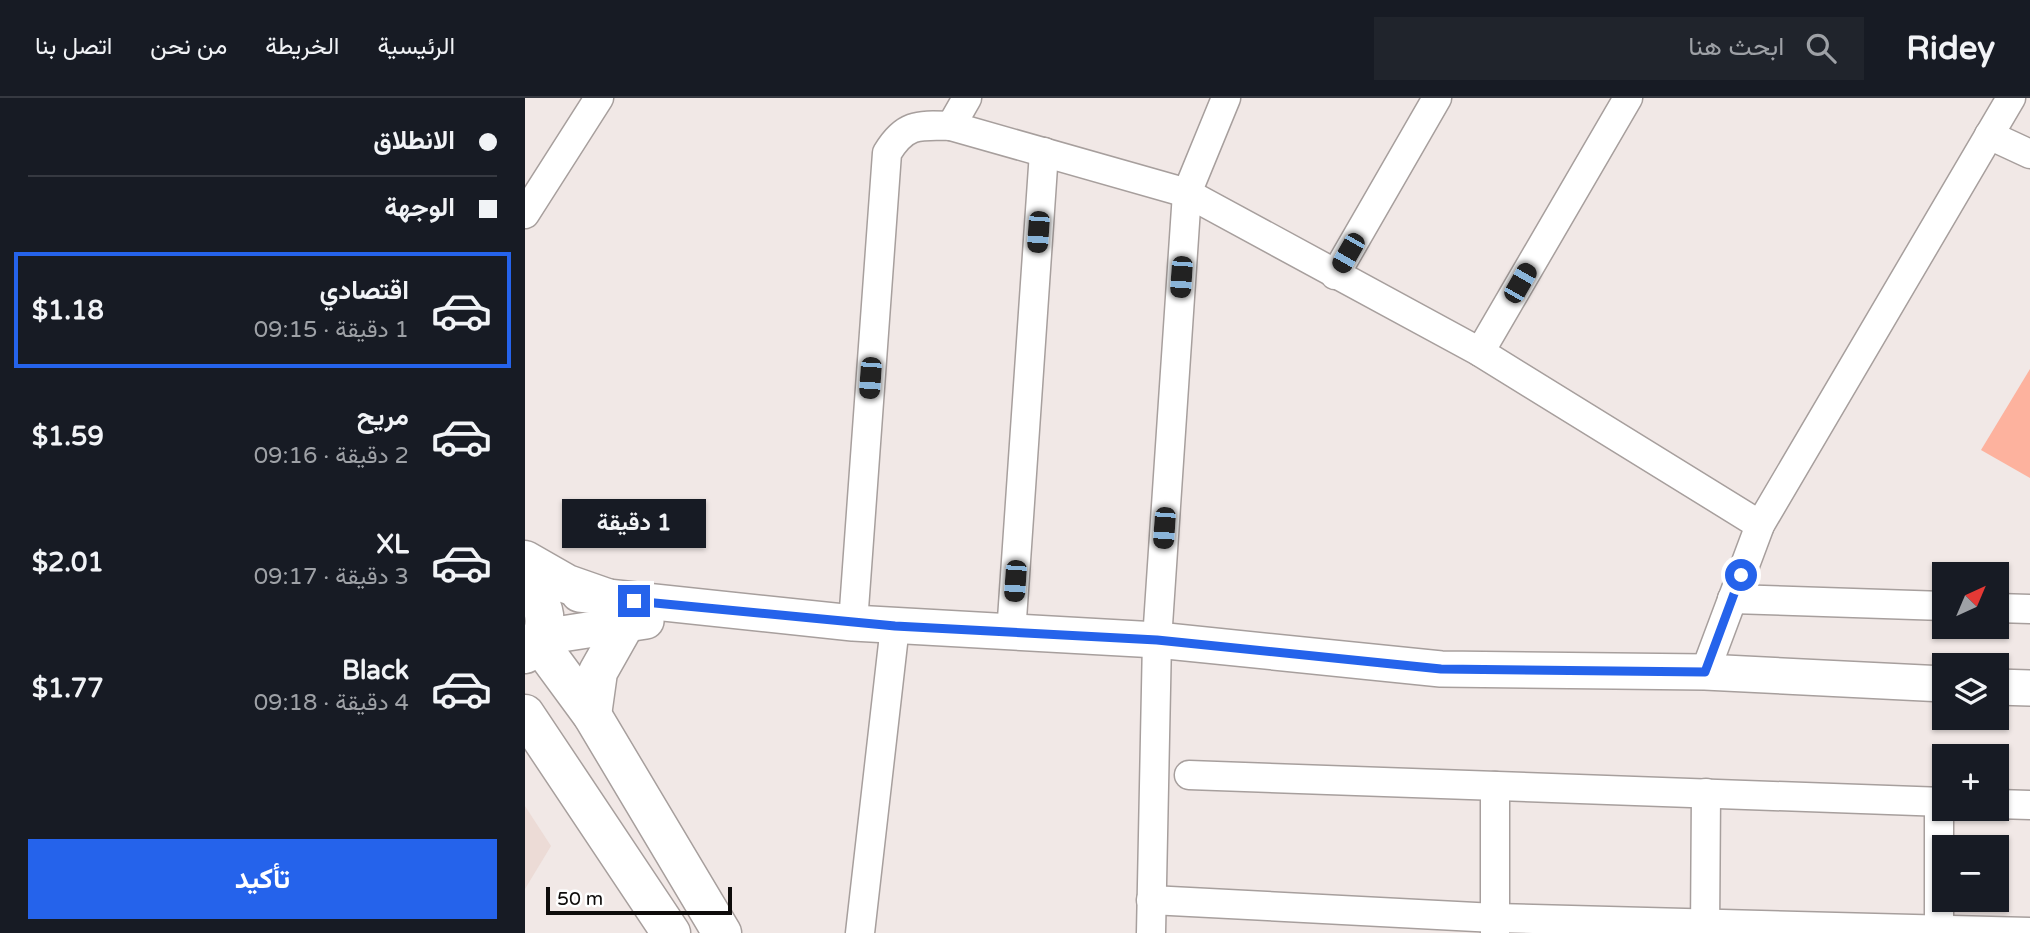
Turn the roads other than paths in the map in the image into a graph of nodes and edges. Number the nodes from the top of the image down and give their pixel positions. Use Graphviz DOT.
graph roads {
  1 [pos="599,98"];
  2 [pos="967,98"];
  3 [pos="1226,98"];
  4 [pos="1437,98"];
  5 [pos="1628,98"];
  6 [pos="2011,98"];
  7 [pos="951,126"];
  8 [pos="1989,135"];
  9 [pos="1044,152"];
  10 [pos="2030,154"];
  11 [pos="1187,193"];
  12 [pos="525,214"];
  13 [pos="1335,275"];
  14 [pos="1480,352"];
  15 [pos="1761,525"];
  16 [pos="528,579"];
  17 [pos="1732,599"];
  18 [pos="1932,606"];
  19 [pos="2009,608"];
  20 [pos="2030,609"];
  21 [pos="616,612"];
  22 [pos="853,623"];
  23 [pos="895,626"];
  24 [pos="1011,634"];
  25 [pos="1157,640"];
  26 [pos="535,645"];
  27 [pos="1705,672"];
  28 [pos="1932,683"];
  29 [pos="2009,687"];
  30 [pos="2030,688"];
  31 [pos="592,715"];
  32 [pos="530,727"];
  33 [pos="1189,775"];
  34 [pos="1495,786"];
  35 [pos="1706,793"];
  36 [pos="1932,802"];
  37 [pos="2009,804"];
  38 [pos="2030,805"];
  39 [pos="1942,821"];
  40 [pos="1151,900"];
  41 [pos="1495,926"];
  42 [pos="1705,928"];
  43 [pos="1939,931"];
  44 [pos="2030,932"];
  45 [pos="671,933"];
  46 [pos="722,933"];
  47 [pos="860,933"];
  48 [pos="1151,933"];
  1 -- 12 [label="street"];
  2 -- 7 [label="street"];
  3 -- 11 [label="street"];
  4 -- 13 [label="street"];
  5 -- 14 [label="street"];
  6 -- 8 [label="street"];
  7 -- 9 [label="street"];
  7 -- 22 [label="street"];
  8 -- 10 [label="street"];
  8 -- 15 [label="street"];
  9 -- 11 [label="street"];
  9 -- 24 [label="street"];
  11 -- 13 [label="street"];
  11 -- 25 [label="street"];
  13 -- 14 [label="street"];
  14 -- 15 [label="street"];
  15 -- 17 [label="street"];
  16 -- 21 [label="main road"];
  16 -- 26 [label="main road"];
  17 -- 18 [label="street"];
  17 -- 27 [label="street"];
  19 -- 20 [label="street"];
  21 -- 22 [label="street"];
  21 -- 26 [label="street"];
  21 -- 31 [label="main road"];
  22 -- 23 [label="street"];
  23 -- 24 [label="street"];
  23 -- 47 [label="street"];
  24 -- 25 [label="street"];
  25 -- 27 [label="street"];
  25 -- 40 [label="street"];
  26 -- 31 [label="main road"];
  27 -- 28 [label="street"];
  29 -- 30 [label="street"];
  31 -- 46 [label="main road"];
  32 -- 45 [label="main road"];
  33 -- 34 [label="street"];
  34 -- 35 [label="street"];
  34 -- 41 [label="street"];
  35 -- 36 [label="street"];
  35 -- 42 [label="street"];
  37 -- 38 [label="street"];
  39 -- 43 [label="street"];
  40 -- 41 [label="street"];
  40 -- 48 [label="street"];
  41 -- 42 [label="street"];
  42 -- 43 [label="street"];
  43 -- 44 [label="street"];
}
